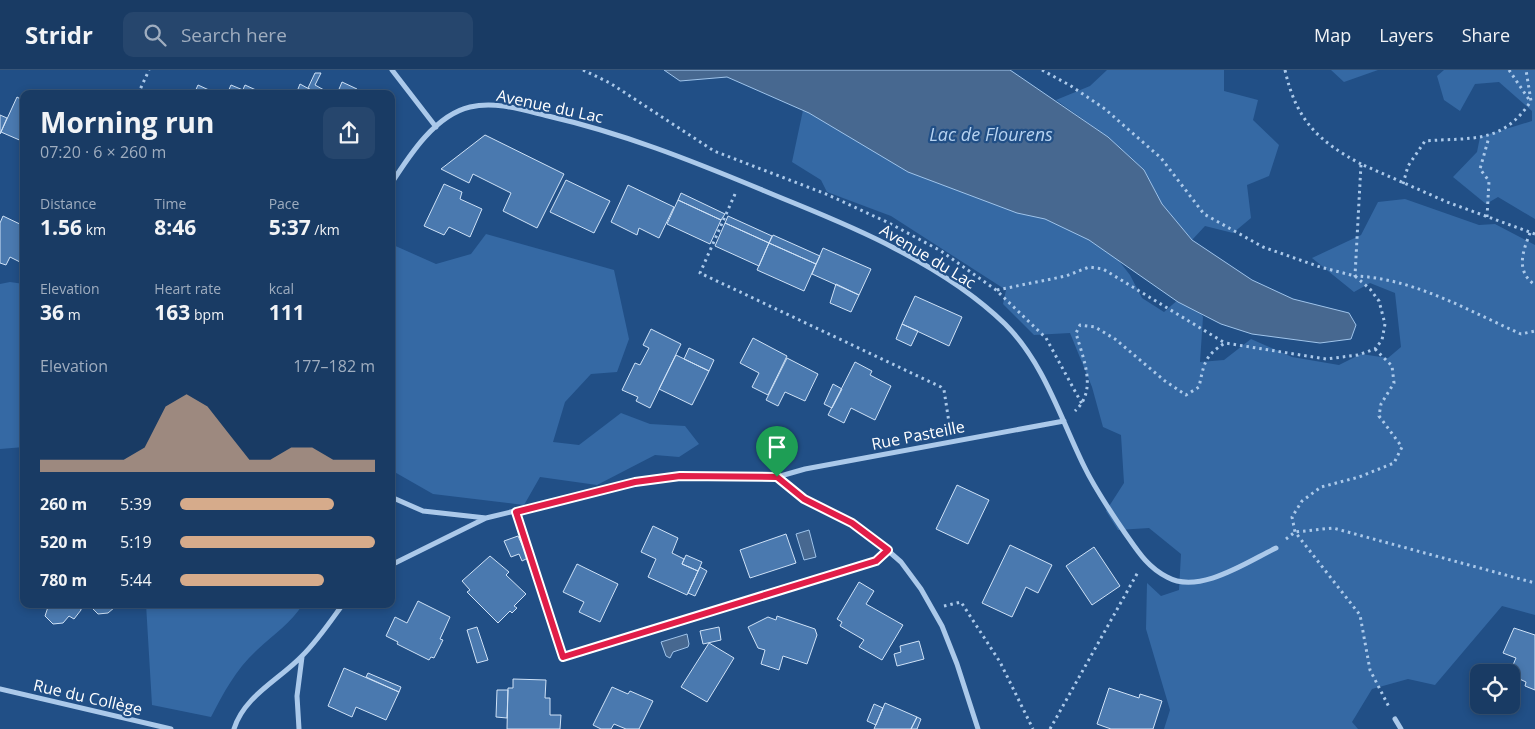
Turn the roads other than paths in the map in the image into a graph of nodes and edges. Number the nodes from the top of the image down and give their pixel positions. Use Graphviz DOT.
graph roads {
  1 [pos="392,70"];
  2 [pos="436,127"];
  3 [pos="395,178"];
  4 [pos="1064,420"];
  5 [pos="777,477"];
  6 [pos="395,499"];
  7 [pos="486,518"];
  8 [pos="1276,548"];
  9 [pos="395,562"];
  10 [pos="340,608"];
  11 [pos="302,657"];
  12 [pos="0,689"];
  13 [pos="1395,719"];
  14 [pos="974,720"];
  15 [pos="171,729"];
  16 [pos="234,729"];
  17 [pos="299,729"];
  18 [pos="974,729"];
  19 [pos="978,729"];
  20 [pos="1400,729"];
  1 -- 2 [label="street"];
  2 -- 3 [label="street, Avenue du Lac"];
  2 -- 4 [label="street, Avenue du Lac"];
  4 -- 5 [label="street, Rue Pasteille"];
  4 -- 8 [label="street, Avenue du Lac"];
  5 -- 7 [label="street, Rue Pasteille"];
  5 -- 14 [label="street"];
  6 -- 7 [label="street, Rue Pasteille"];
  7 -- 9 [label="street, Rue Pasteille"];
  10 -- 11 [label="street"];
  11 -- 16 [label="street"];
  11 -- 17 [label="street"];
  12 -- 15 [label="street, Rue du Collège"];
  13 -- 20 [label="street"];
  14 -- 18 [label="street"];
  14 -- 19 [label="street"];
}
